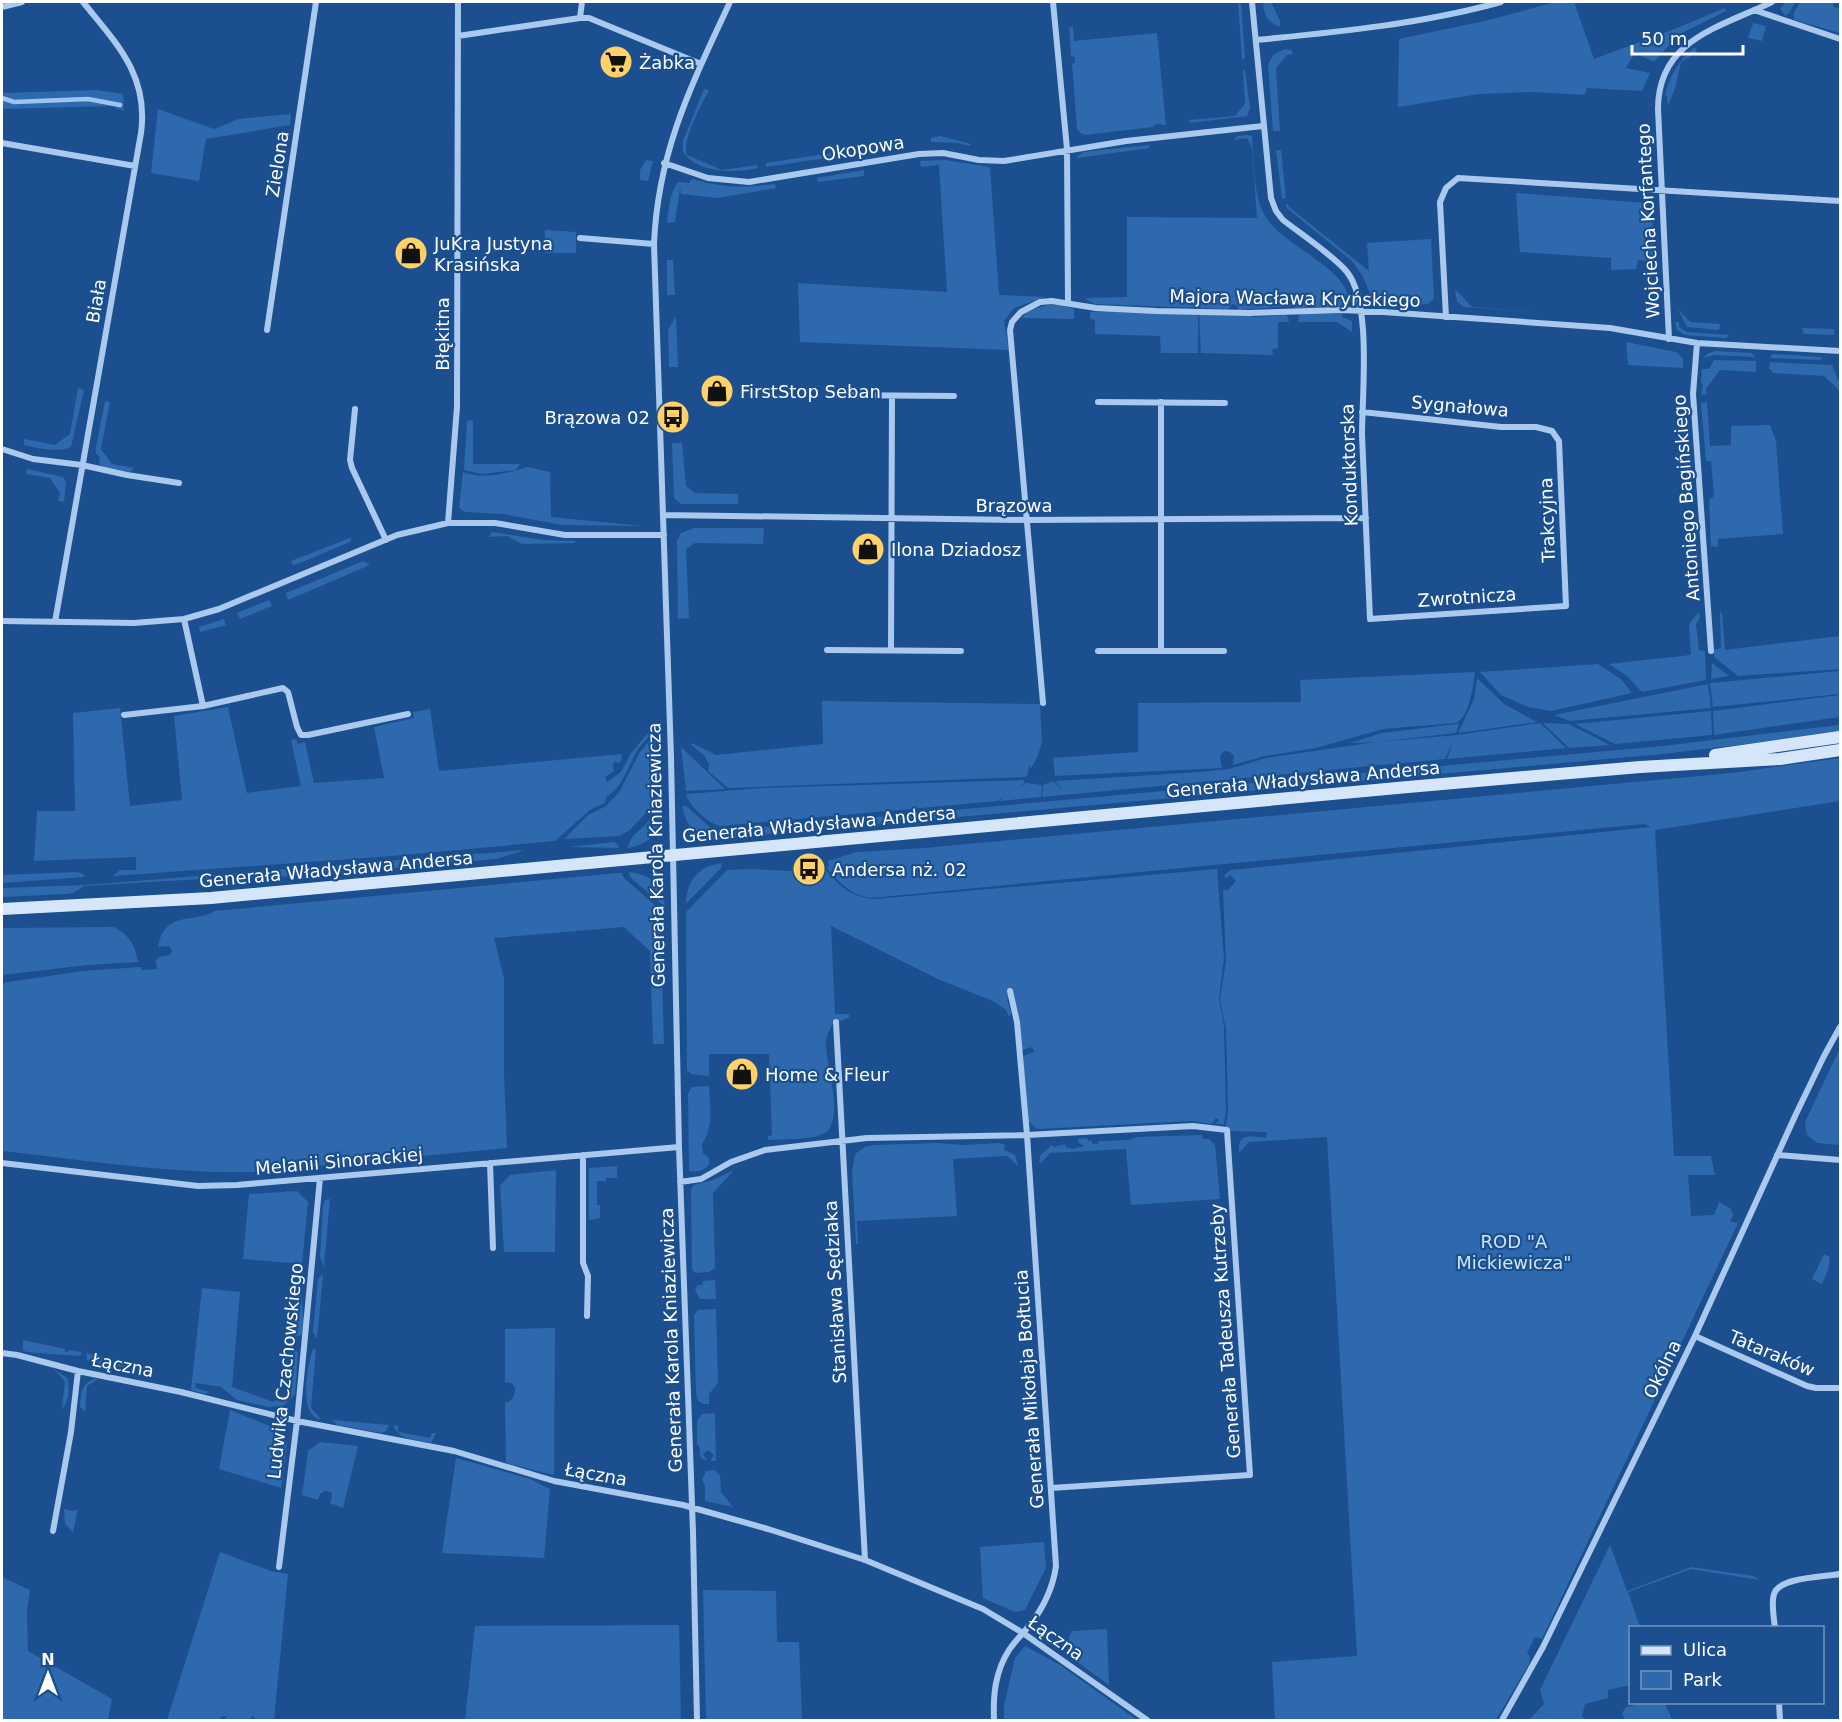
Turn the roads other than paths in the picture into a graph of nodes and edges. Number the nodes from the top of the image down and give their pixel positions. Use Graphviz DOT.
graph roads {
  1 [pos="22,2"];
  2 [pos="83,2"];
  3 [pos="316,2"];
  4 [pos="458,2"];
  5 [pos="582,2"];
  6 [pos="730,2"];
  7 [pos="1053,2"];
  8 [pos="1252,2"];
  9 [pos="1501,2"];
  10 [pos="1772,2"];
  11 [pos="2,7"];
  12 [pos="1754,10"];
  13 [pos="580,18"];
  14 [pos="458,36"];
  15 [pos="1840,39"];
  16 [pos="1256,40"];
  17 [pos="701,64"];
  18 [pos="1263,126"];
  19 [pos="2,143"];
  20 [pos="1068,149"];
  21 [pos="664,163"];
  22 [pos="135,166"];
  23 [pos="1661,192"];
  24 [pos="1840,201"];
  25 [pos="580,238"];
  26 [pos="654,244"];
  27 [pos="1068,303"];
  28 [pos="1362,311"];
  29 [pos="1446,317"];
  30 [pos="267,330"];
  31 [pos="1669,339"];
  32 [pos="1697,343"];
  33 [pos="1840,351"];
  34 [pos="829,395"];
  35 [pos="892,396"];
  36 [pos="954,396"];
  37 [pos="1098,402"];
  38 [pos="1161,402"];
  39 [pos="1225,403"];
  40 [pos="355,409"];
  41 [pos="1362,412"];
  42 [pos="1554,433"];
  43 [pos="2,449"];
  44 [pos="82,465"];
  45 [pos="180,483"];
  46 [pos="663,515"];
  47 [pos="891,518"];
  48 [pos="1365,518"];
  49 [pos="1162,519"];
  50 [pos="1026,520"];
  51 [pos="448,523"];
  52 [pos="664,535"];
  53 [pos="386,540"];
  54 [pos="1566,606"];
  55 [pos="184,618"];
  56 [pos="1370,619"];
  57 [pos="2,621"];
  58 [pos="55,622"];
  59 [pos="827,650"];
  60 [pos="891,651"];
  61 [pos="961,651"];
  62 [pos="1098,651"];
  63 [pos="1161,651"];
  64 [pos="1224,651"];
  65 [pos="1711,651"];
  66 [pos="1043,703"];
  67 [pos="203,706"];
  68 [pos="408,714"];
  69 [pos="124,715"];
  70 [pos="1840,737"];
  71 [pos="1840,750"];
  72 [pos="1640,767"];
  73 [pos="674,856"];
  74 [pos="2,909"];
  75 [pos="1010,991"];
  76 [pos="836,1022"];
  77 [pos="1840,1027"];
  78 [pos="1027,1135"];
  79 [pos="842,1142"];
  80 [pos="679,1147"];
  81 [pos="583,1155"];
  82 [pos="1777,1155"];
  83 [pos="1840,1160"];
  84 [pos="2,1163"];
  85 [pos="490,1163"];
  86 [pos="320,1178"];
  87 [pos="680,1182"];
  88 [pos="493,1248"];
  89 [pos="587,1316"];
  90 [pos="1695,1336"];
  91 [pos="2,1353"];
  92 [pos="78,1371"];
  93 [pos="1840,1388"];
  94 [pos="297,1421"];
  95 [pos="1051,1488"];
  96 [pos="692,1508"];
  97 [pos="53,1531"];
  98 [pos="865,1560"];
  99 [pos="279,1567"];
  100 [pos="1840,1574"];
  101 [pos="1775,1626"];
  102 [pos="1023,1633"];
  103 [pos="1779,1704"];
  104 [pos="697,1720"];
  105 [pos="994,1720"];
  106 [pos="1147,1720"];
  107 [pos="1502,1720"];
  108 [pos="1780,1720"];
  1 -- 11 [label="street"];
  2 -- 22 [label="street, Biała"];
  3 -- 30 [label="street, Zielona"];
  4 -- 14 [label="street, Błękitna"];
  5 -- 13 [label="street"];
  6 -- 17 [label="street, Generała Karola Kniaziewicza"];
  7 -- 20 [label="street"];
  8 -- 16 [label="street, Konduktorska"];
  9 -- 16 [label="street"];
  10 -- 12 [label="street, Wojciecha Korfantego"];
  12 -- 15 [label="street"];
  12 -- 23 [label="street, Wojciecha Korfantego"];
  13 -- 14 [label="street"];
  13 -- 17 [label="street"];
  14 -- 51 [label="street, Błękitna"];
  16 -- 18 [label="street, Konduktorska"];
  17 -- 21 [label="street, Generała Karola Kniaziewicza"];
  18 -- 20 [label="street, Okopowa"];
  18 -- 28 [label="street, Konduktorska"];
  19 -- 22 [label="street"];
  20 -- 21 [label="street, Okopowa"];
  20 -- 27 [label="street"];
  21 -- 26 [label="street, Generała Karola Kniaziewicza"];
  22 -- 44 [label="street, Biała"];
  23 -- 24 [label="street"];
  23 -- 29 [label="street"];
  23 -- 31 [label="street, Wojciecha Korfantego"];
  25 -- 26 [label="street"];
  26 -- 46 [label="street, Generała Karola Kniaziewicza"];
  27 -- 28 [label="street, Majora Wacława Kryńskiego"];
  27 -- 50 [label="street, Majora Wacława Kryńskiego"];
  28 -- 29 [label="street, Majora Wacława Kryńskiego"];
  28 -- 41 [label="street, Konduktorska"];
  29 -- 31 [label="street, Majora Wacława Kryńskiego"];
  31 -- 32 [label="street, Wojciecha Korfantego"];
  32 -- 33 [label="street, Wojciecha Korfantego"];
  32 -- 65 [label="street, Antoniego Bagińskiego"];
  34 -- 35 [label="street"];
  35 -- 36 [label="street"];
  35 -- 47 [label="street"];
  37 -- 38 [label="street"];
  38 -- 39 [label="street"];
  38 -- 49 [label="street"];
  40 -- 53 [label="street"];
  41 -- 42 [label="street, Sygnałowa"];
  41 -- 48 [label="street, Konduktorska"];
  42 -- 54 [label="street, Trakcyjna"];
  43 -- 44 [label="street"];
  44 -- 45 [label="street"];
  44 -- 58 [label="street, Biała"];
  46 -- 47 [label="street, Brązowa"];
  46 -- 52 [label="street, Generała Karola Kniaziewicza"];
  47 -- 50 [label="street, Brązowa"];
  47 -- 60 [label="street"];
  48 -- 49 [label="street, Brązowa"];
  48 -- 56 [label="street, Konduktorska"];
  49 -- 50 [label="street, Brązowa"];
  49 -- 63 [label="street"];
  50 -- 66 [label="street"];
  51 -- 52 [label="street"];
  51 -- 53 [label="street"];
  52 -- 73 [label="street, Generała Karola Kniaziewicza"];
  53 -- 55 [label="street"];
  54 -- 56 [label="street, Zwrotnicza"];
  55 -- 58 [label="street"];
  55 -- 67 [label="street"];
  57 -- 58 [label="street"];
  59 -- 60 [label="street"];
  60 -- 61 [label="street"];
  62 -- 63 [label="street"];
  63 -- 64 [label="street"];
  67 -- 68 [label="street"];
  67 -- 69 [label="street"];
  70 -- 72 [label="main road, Generała Władysława Andersa"];
  71 -- 72 [label="main road, Generała Władysława Andersa"];
  72 -- 73 [label="main road, Generała Władysława Andersa"];
  73 -- 74 [label="main road, Generała Władysława Andersa"];
  73 -- 80 [label="street, Generała Karola Kniaziewicza"];
  75 -- 78 [label="street, Generała Mikołaja Bołtucia"];
  76 -- 79 [label="street, Stanisława Sędziaka"];
  77 -- 82 [label="street, Okólna"];
  78 -- 79 [label="street"];
  78 -- 95 [label="street, Generała Mikołaja Bołtucia"];
  78 -- 95 [label="street, Generała Tadeusza Kutrzeby"];
  79 -- 87 [label="street"];
  79 -- 98 [label="street, Stanisława Sędziaka"];
  80 -- 81 [label="street, Melanii Sinorackiej"];
  80 -- 87 [label="street, Generała Karola Kniaziewicza"];
  81 -- 85 [label="street, Melanii Sinorackiej"];
  81 -- 89 [label="street"];
  82 -- 83 [label="street"];
  82 -- 90 [label="street, Okólna"];
  84 -- 86 [label="street, Melanii Sinorackiej"];
  85 -- 86 [label="street, Melanii Sinorackiej"];
  85 -- 88 [label="street"];
  86 -- 94 [label="street, Ludwika Czachowskiego"];
  87 -- 96 [label="street, Generała Karola Kniaziewicza"];
  90 -- 93 [label="street, Tataraków"];
  90 -- 107 [label="street, Okólna"];
  91 -- 92 [label="street, Łączna"];
  92 -- 94 [label="street, Łączna"];
  92 -- 97 [label="street"];
  94 -- 96 [label="street, Łączna"];
  94 -- 99 [label="street, Ludwika Czachowskiego"];
  95 -- 102 [label="street, Generała Mikołaja Bołtucia"];
  96 -- 98 [label="street, Łączna"];
  96 -- 104 [label="street, Generała Karola Kniaziewicza"];
  98 -- 102 [label="street, Łączna"];
  100 -- 101 [label="street"];
  102 -- 105 [label="street, Generała Mikołaja Bołtucia"];
  102 -- 106 [label="street, Łączna"];
  103 -- 108 [label="street"];
}
